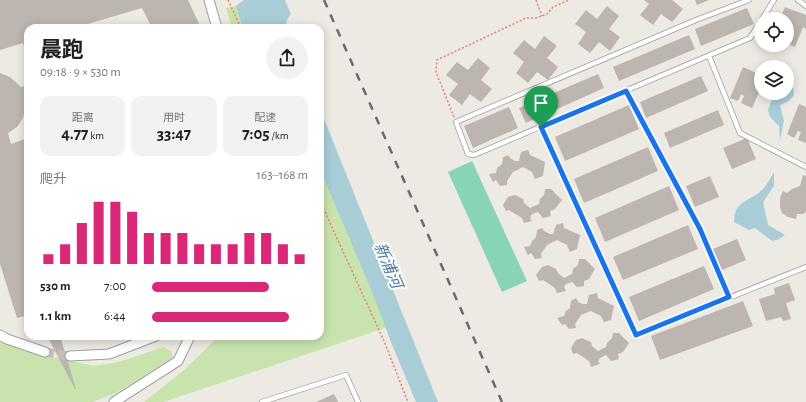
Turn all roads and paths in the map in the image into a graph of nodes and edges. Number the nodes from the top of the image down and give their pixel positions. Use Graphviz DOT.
graph roads {
  1 [pos="209,0"];
  2 [pos="228,0"];
  3 [pos="536,0"];
  4 [pos="569,0"];
  5 [pos="749,0"];
  6 [pos="774,0"];
  7 [pos="798,0"];
  8 [pos="806,6"];
  9 [pos="767,12"];
  10 [pos="542,16"];
  11 [pos="216,24"];
  12 [pos="239,24"];
  13 [pos="754,32"];
  14 [pos="709,56"];
  15 [pos="626,91"];
  16 [pos="456,122"];
  17 [pos="541,127"];
  18 [pos="806,167"];
  19 [pos="324,210"];
  20 [pos="806,266"];
  21 [pos="729,297"];
  22 [pos="0,335"];
  23 [pos="146,340"];
  24 [pos="188,340"];
  25 [pos="45,352"];
  26 [pos="70,356"];
  27 [pos="114,402"];
  28 [pos="262,402"];
  29 [pos="358,402"];
  30 [pos="408,402"];
  1 -- 11 [label="street"];
  2 -- 12 [label="path"];
  3 -- 10 [label="path"];
  4 -- 10 [label="path"];
  5 -- 16 [label="lane"];
  6 -- 9 [label="lane"];
  7 -- 8 [label="lane"];
  10 -- 16 [label="path"];
  13 -- 14 [label="lane"];
  14 -- 15 [label="lane"];
  14 -- 18 [label="lane"];
  15 -- 17 [label="lane"];
  15 -- 21 [label="lane"];
  16 -- 17 [label="lane"];
  17 -- 21 [label="lane"];
  19 -- 30 [label="path"];
  20 -- 21 [label="lane"];
  22 -- 25 [label="street"];
  23 -- 26 [label="street"];
  24 -- 27 [label="street"];
  28 -- 29 [label="lane"];
}
